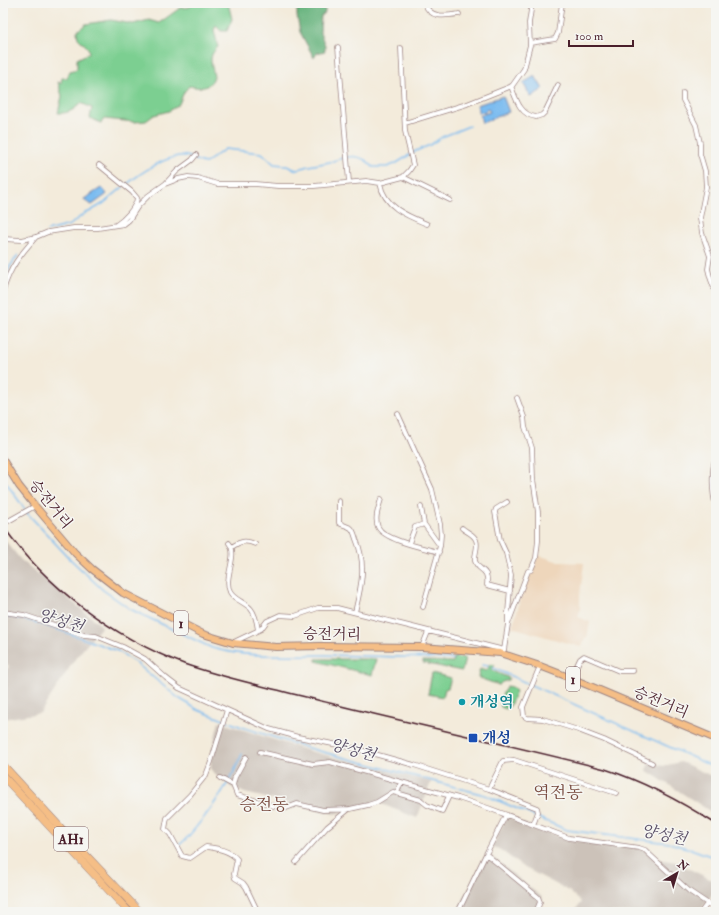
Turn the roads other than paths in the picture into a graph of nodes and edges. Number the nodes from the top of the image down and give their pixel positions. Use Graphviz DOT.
graph roads {
  1 [pos="425,3"];
  2 [pos="532,3"];
  3 [pos="562,3"];
  4 [pos="459,14"];
  5 [pos="530,43"];
  6 [pos="338,48"];
  7 [pos="401,48"];
  8 [pos="558,85"];
  9 [pos="511,86"];
  10 [pos="683,92"];
  11 [pos="405,123"];
  12 [pos="194,158"];
  13 [pos="99,165"];
  14 [pos="403,177"];
  15 [pos="349,182"];
  16 [pos="380,182"];
  17 [pos="165,184"];
  18 [pos="450,200"];
  19 [pos="427,224"];
  20 [pos="116,226"];
  21 [pos="36,237"];
  22 [pos="3,239"];
  23 [pos="3,290"];
  24 [pos="716,294"];
  25 [pos="516,398"];
  26 [pos="398,414"];
  27 [pos="716,457"];
  28 [pos="3,460"];
  29 [pos="381,498"];
  30 [pos="339,501"];
  31 [pos="507,502"];
  32 [pos="35,506"];
  33 [pos="421,506"];
  34 [pos="716,507"];
  35 [pos="3,524"];
  36 [pos="424,524"];
  37 [pos="462,528"];
  38 [pos="229,543"];
  39 [pos="409,543"];
  40 [pos="256,544"];
  41 [pos="440,546"];
  42 [pos="232,547"];
  43 [pos="438,552"];
  44 [pos="510,591"];
  45 [pos="423,606"];
  46 [pos="3,612"];
  47 [pos="355,612"];
  48 [pos="508,624"];
  49 [pos="258,630"];
  50 [pos="428,632"];
  51 [pos="233,642"];
  52 [pos="422,647"];
  53 [pos="502,652"];
  54 [pos="540,666"];
  55 [pos="633,671"];
  56 [pos="571,678"];
  57 [pos="227,710"];
  58 [pos="716,739"];
  59 [pos="260,752"];
  60 [pos="246,757"];
  61 [pos="652,763"];
  62 [pos="3,765"];
  63 [pos="3,776"];
  64 [pos="220,778"];
  65 [pos="401,782"];
  66 [pos="232,784"];
  67 [pos="489,789"];
  68 [pos="397,793"];
  69 [pos="616,793"];
  70 [pos="449,796"];
  71 [pos="350,809"];
  72 [pos="506,815"];
  73 [pos="534,823"];
  74 [pos="486,854"];
  75 [pos="296,862"];
  76 [pos="707,904"];
  77 [pos="716,908"];
  78 [pos="129,912"];
  79 [pos="140,912"];
  80 [pos="258,912"];
  81 [pos="456,912"];
  82 [pos="536,912"];
  83 [pos="701,912"];
  1 -- 4 [label="street"];
  2 -- 5 [label="street"];
  3 -- 5 [label="street"];
  5 -- 9 [label="street"];
  6 -- 15 [label="street"];
  7 -- 11 [label="street"];
  8 -- 9 [label="street"];
  9 -- 11 [label="street"];
  10 -- 24 [label="street"];
  11 -- 14 [label="street"];
  12 -- 17 [label="street"];
  13 -- 20 [label="street"];
  14 -- 16 [label="street"];
  14 -- 18 [label="street"];
  15 -- 16 [label="street"];
  15 -- 17 [label="street"];
  16 -- 19 [label="street"];
  17 -- 20 [label="street"];
  20 -- 21 [label="street"];
  21 -- 22 [label="street"];
  21 -- 23 [label="street"];
  25 -- 48 [label="street"];
  26 -- 41 [label="street"];
  27 -- 34 [label="street"];
  28 -- 32 [label="main road, 승전거리 / 1"];
  29 -- 39 [label="street"];
  30 -- 47 [label="street"];
  31 -- 44 [label="street"];
  32 -- 35 [label="street"];
  32 -- 51 [label="main road, 승전거리 / 1"];
  33 -- 36 [label="street"];
  36 -- 39 [label="street"];
  36 -- 41 [label="street"];
  37 -- 44 [label="street"];
  38 -- 42 [label="street"];
  39 -- 43 [label="street"];
  40 -- 42 [label="street"];
  41 -- 43 [label="street"];
  42 -- 49 [label="street"];
  43 -- 45 [label="street"];
  44 -- 48 [label="street"];
  46 -- 57 [label="street"];
  47 -- 49 [label="street"];
  47 -- 50 [label="street"];
  48 -- 53 [label="street"];
  49 -- 51 [label="street"];
  50 -- 52 [label="street"];
  50 -- 53 [label="street"];
  51 -- 52 [label="main road, 승전거리 / 1"];
  52 -- 53 [label="main road, 승전거리 / 1"];
  53 -- 54 [label="main road, 승전거리 / 1"];
  54 -- 56 [label="main road, 승전거리 / 1"];
  54 -- 61 [label="street"];
  55 -- 56 [label="street"];
  56 -- 58 [label="main road, 승전거리 / 1"];
  57 -- 67 [label="street"];
  57 -- 80 [label="street"];
  59 -- 65 [label="street"];
  60 -- 66 [label="street"];
  62 -- 79 [label="highway, AH1"];
  63 -- 78 [label="highway, AH1"];
  64 -- 66 [label="street"];
  65 -- 68 [label="street"];
  65 -- 70 [label="street"];
  66 -- 71 [label="street"];
  67 -- 69 [label="street"];
  67 -- 73 [label="street"];
  68 -- 70 [label="street"];
  68 -- 71 [label="street"];
  70 -- 72 [label="street"];
  71 -- 75 [label="street"];
  72 -- 73 [label="street"];
  72 -- 74 [label="street"];
  73 -- 76 [label="street"];
  74 -- 81 [label="street"];
  74 -- 82 [label="street"];
  76 -- 77 [label="street"];
  76 -- 83 [label="street"];
}
